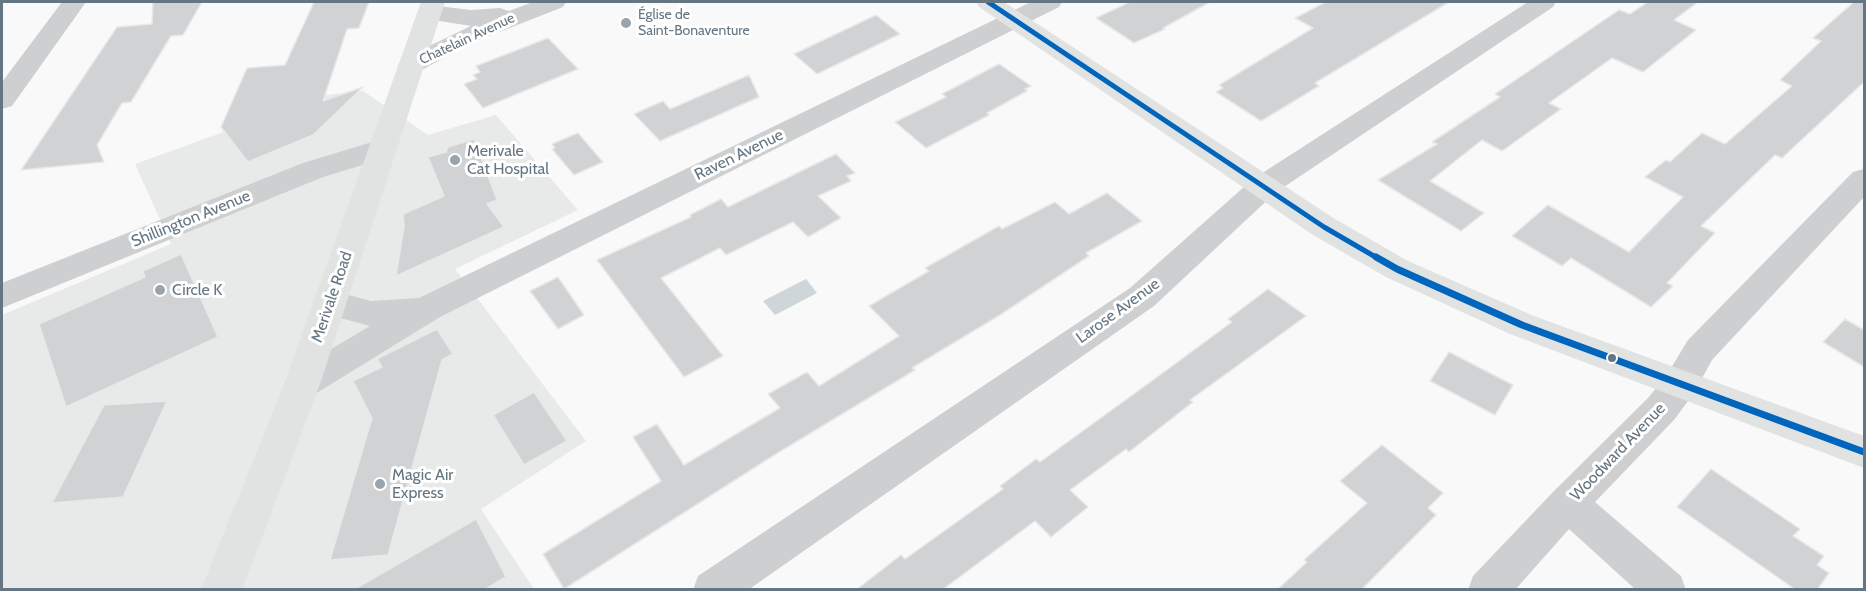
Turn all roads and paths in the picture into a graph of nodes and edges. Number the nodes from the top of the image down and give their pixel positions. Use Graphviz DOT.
graph roads {
  1 [pos="74,2"];
  2 [pos="554,2"];
  3 [pos="988,2"];
  4 [pos="1050,2"];
  5 [pos="1544,2"];
  6 [pos="432,7"];
  7 [pos="1004,10"];
  8 [pos="523,13"];
  9 [pos="411,65"];
  10 [pos="2,99"];
  11 [pos="382,149"];
  12 [pos="1864,179"];
  13 [pos="1264,186"];
  14 [pos="2,296"];
  15 [pos="330,303"];
  16 [pos="428,308"];
  17 [pos="1681,383"];
  18 [pos="302,384"];
  19 [pos="1864,452"];
  20 [pos="1568,503"];
  21 [pos="221,590"];
  22 [pos="713,590"];
  23 [pos="1488,590"];
  24 [pos="1666,590"];
  1 -- 10 [label="street"];
  2 -- 8 [label="street, Chatelain Avenue"];
  3 -- 7 [label="main road"];
  4 -- 7 [label="street, Raven Avenue"];
  5 -- 13 [label="street, Larose Avenue"];
  6 -- 8 [label="street, Chatelain Avenue"];
  6 -- 9 [label="main road, Merivale Road"];
  7 -- 13 [label="main road"];
  7 -- 16 [label="street, Raven Avenue"];
  8 -- 9 [label="street, Chatelain Avenue"];
  9 -- 11 [label="main road, Merivale Road"];
  11 -- 14 [label="street, Shillington Avenue"];
  11 -- 15 [label="main road, Merivale Road"];
  12 -- 17 [label="street, Woodward Avenue"];
  13 -- 17 [label="main road"];
  13 -- 22 [label="street, Larose Avenue"];
  15 -- 16 [label="street, Raven Avenue"];
  15 -- 18 [label="main road, Merivale Road"];
  16 -- 18 [label="street, Raven Avenue"];
  17 -- 19 [label="main road"];
  17 -- 20 [label="street, Woodward Avenue"];
  18 -- 21 [label="main road, Merivale Road"];
  20 -- 23 [label="street, Woodward Avenue"];
  20 -- 24 [label="street"];
}
